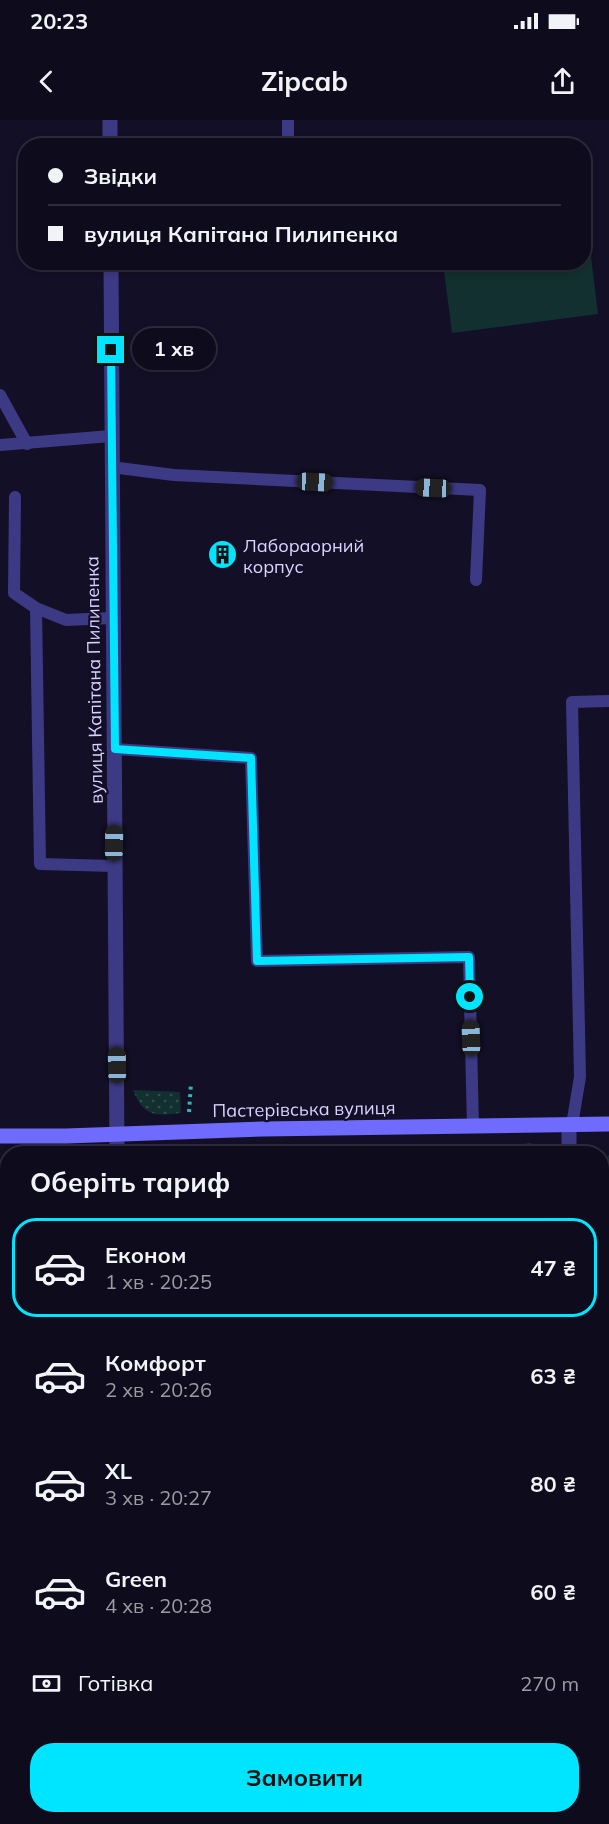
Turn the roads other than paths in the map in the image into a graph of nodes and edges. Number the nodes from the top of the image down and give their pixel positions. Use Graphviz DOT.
graph roads {
  1 [pos="110,120"];
  2 [pos="288,120"];
  3 [pos="110,138"];
  4 [pos="288,138"];
  5 [pos="111,270"];
  6 [pos="0,395"];
  7 [pos="111,436"];
  8 [pos="27,444"];
  9 [pos="0,445"];
  10 [pos="111,467"];
  11 [pos="15,497"];
  12 [pos="476,580"];
  13 [pos="0,592"];
  14 [pos="14,592"];
  15 [pos="36,608"];
  16 [pos="112,618"];
  17 [pos="609,701"];
  18 [pos="115,749"];
  19 [pos="114,866"];
  20 [pos="609,1124"];
  21 [pos="570,1125"];
  22 [pos="474,1126"];
  23 [pos="117,1134"];
  24 [pos="0,1136"];
  25 [pos="117,1146"];
  26 [pos="569,1146"];
  27 [pos="358,1824"];
  28 [pos="375,1824"];
  1 -- 3 [label="street"];
  2 -- 4 [label="lane"];
  5 -- 7 [label="street, вулиця Капітана Пилипенка"];
  6 -- 8 [label="lane"];
  7 -- 8 [label="lane"];
  7 -- 10 [label="street, вулиця Капітана Пилипенка"];
  8 -- 9 [label="lane"];
  10 -- 12 [label="lane"];
  10 -- 16 [label="street, вулиця Капітана Пилипенка"];
  11 -- 14 [label="lane"];
  13 -- 14 [label="lane"];
  14 -- 15 [label="lane"];
  15 -- 16 [label="lane"];
  15 -- 19 [label="lane"];
  16 -- 18 [label="street, вулиця Капітана Пилипенка"];
  17 -- 21 [label="lane"];
  18 -- 19 [label="street, вулиця Капітана Пилипенка"];
  18 -- 22 [label="lane"];
  19 -- 23 [label="street, вулиця Капітана Пилипенка"];
  20 -- 21 [label="main road, Пастерівська вулиця"];
  21 -- 22 [label="main road, Пастерівська вулиця"];
  21 -- 26 [label="street"];
  22 -- 23 [label="main road, Пастерівська вулиця"];
  23 -- 24 [label="main road, Пастерівська вулиця"];
  23 -- 25 [label="street, вулиця Капітана Пилипенка"];
  27 -- 28 [label="lane"];
}
